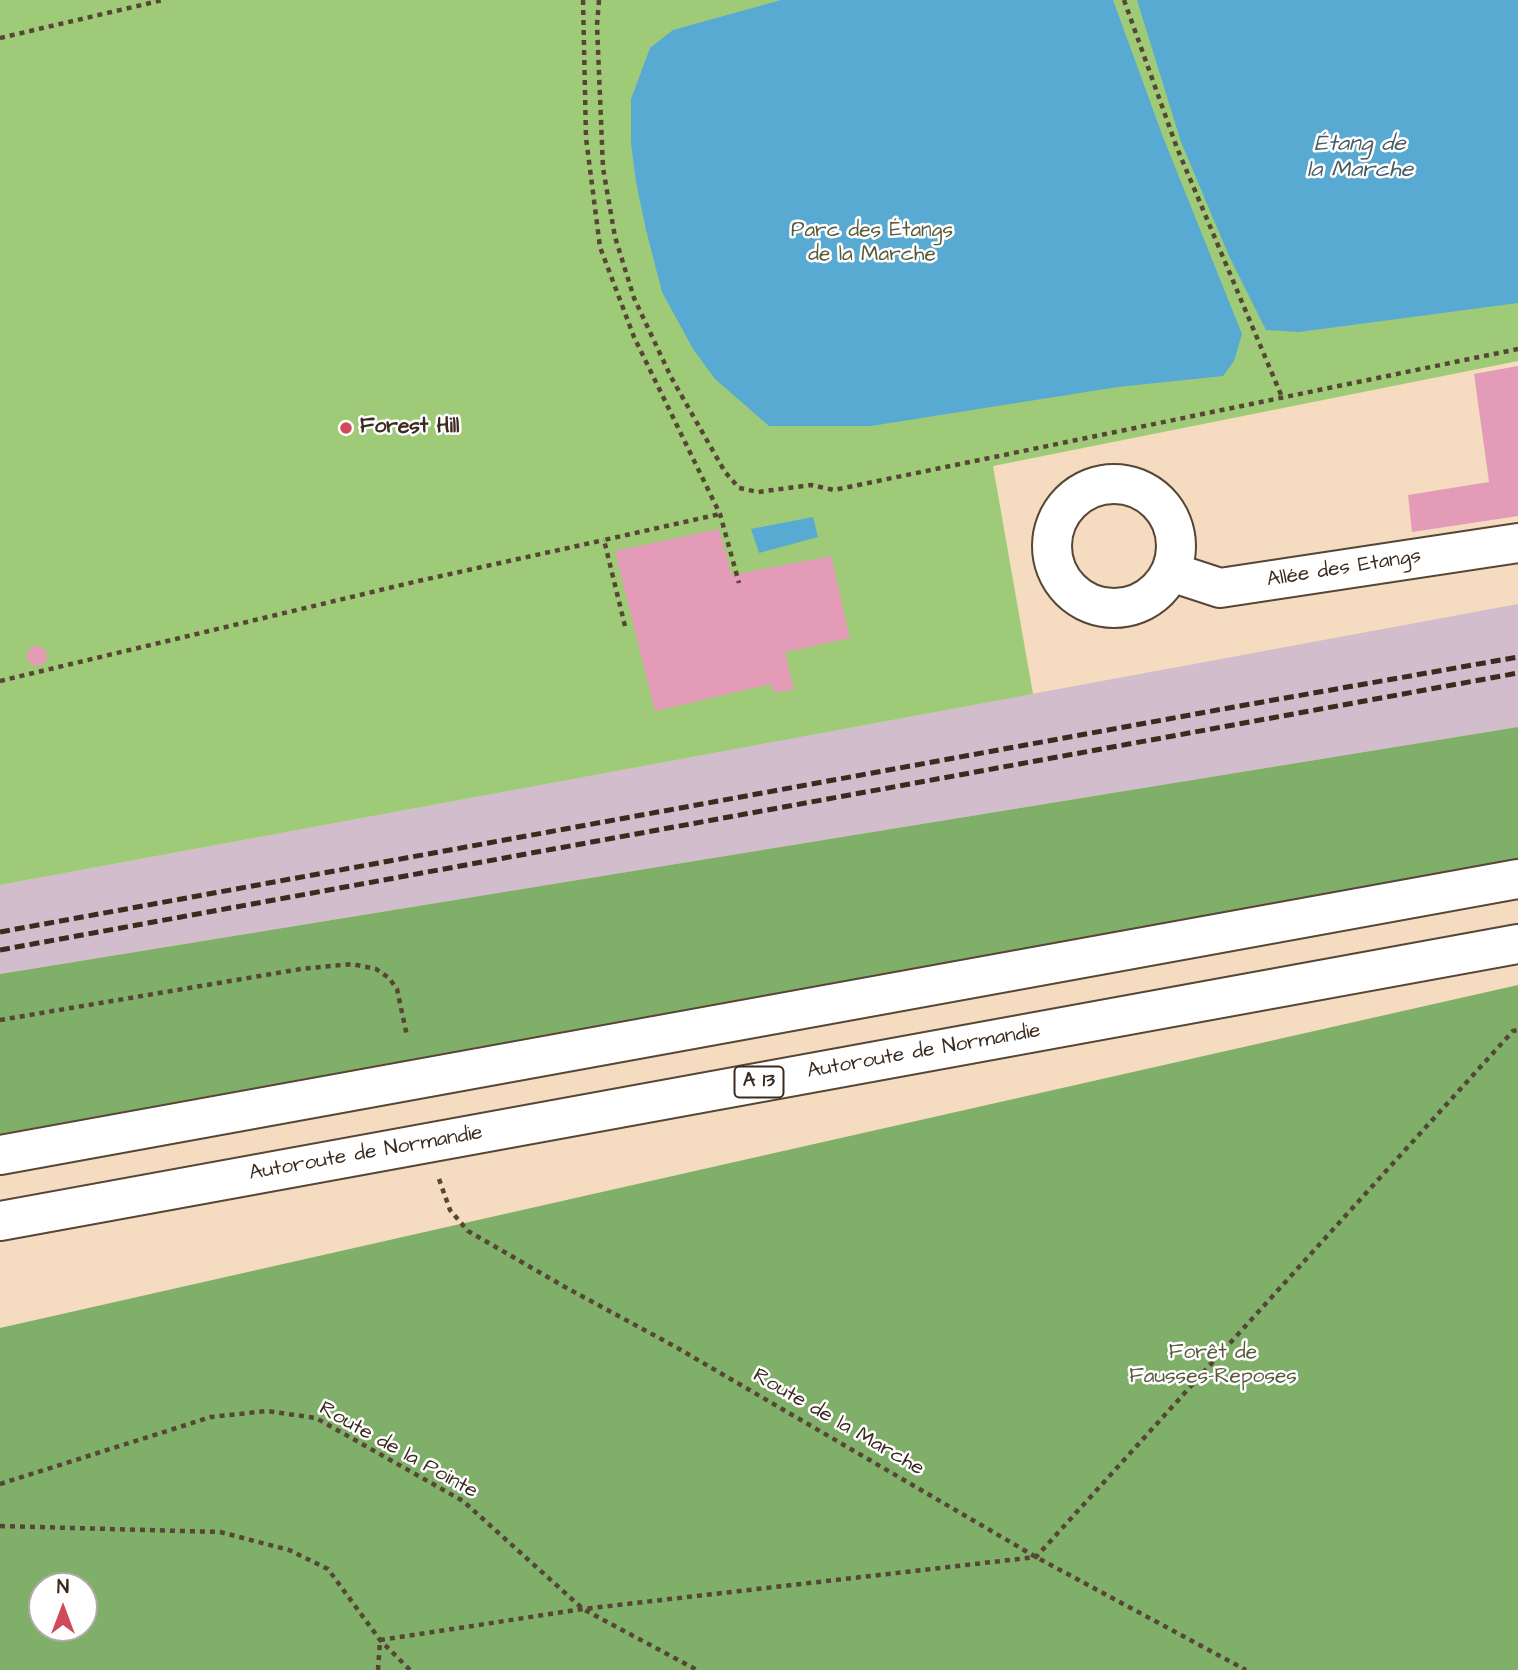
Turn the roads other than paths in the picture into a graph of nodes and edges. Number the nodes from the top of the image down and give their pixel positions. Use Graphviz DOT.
graph roads {
  1 [pos="1518,543"];
  2 [pos="1171,572"];
  3 [pos="1518,879"];
  4 [pos="1518,944"];
  5 [pos="0,1156"];
  6 [pos="0,1221"];
  1 -- 2 [label="main road, Allée des Etangs"];
  3 -- 5 [label="main road"];
  4 -- 6 [label="main road, Autoroute de Normandie / A 13"];
}
